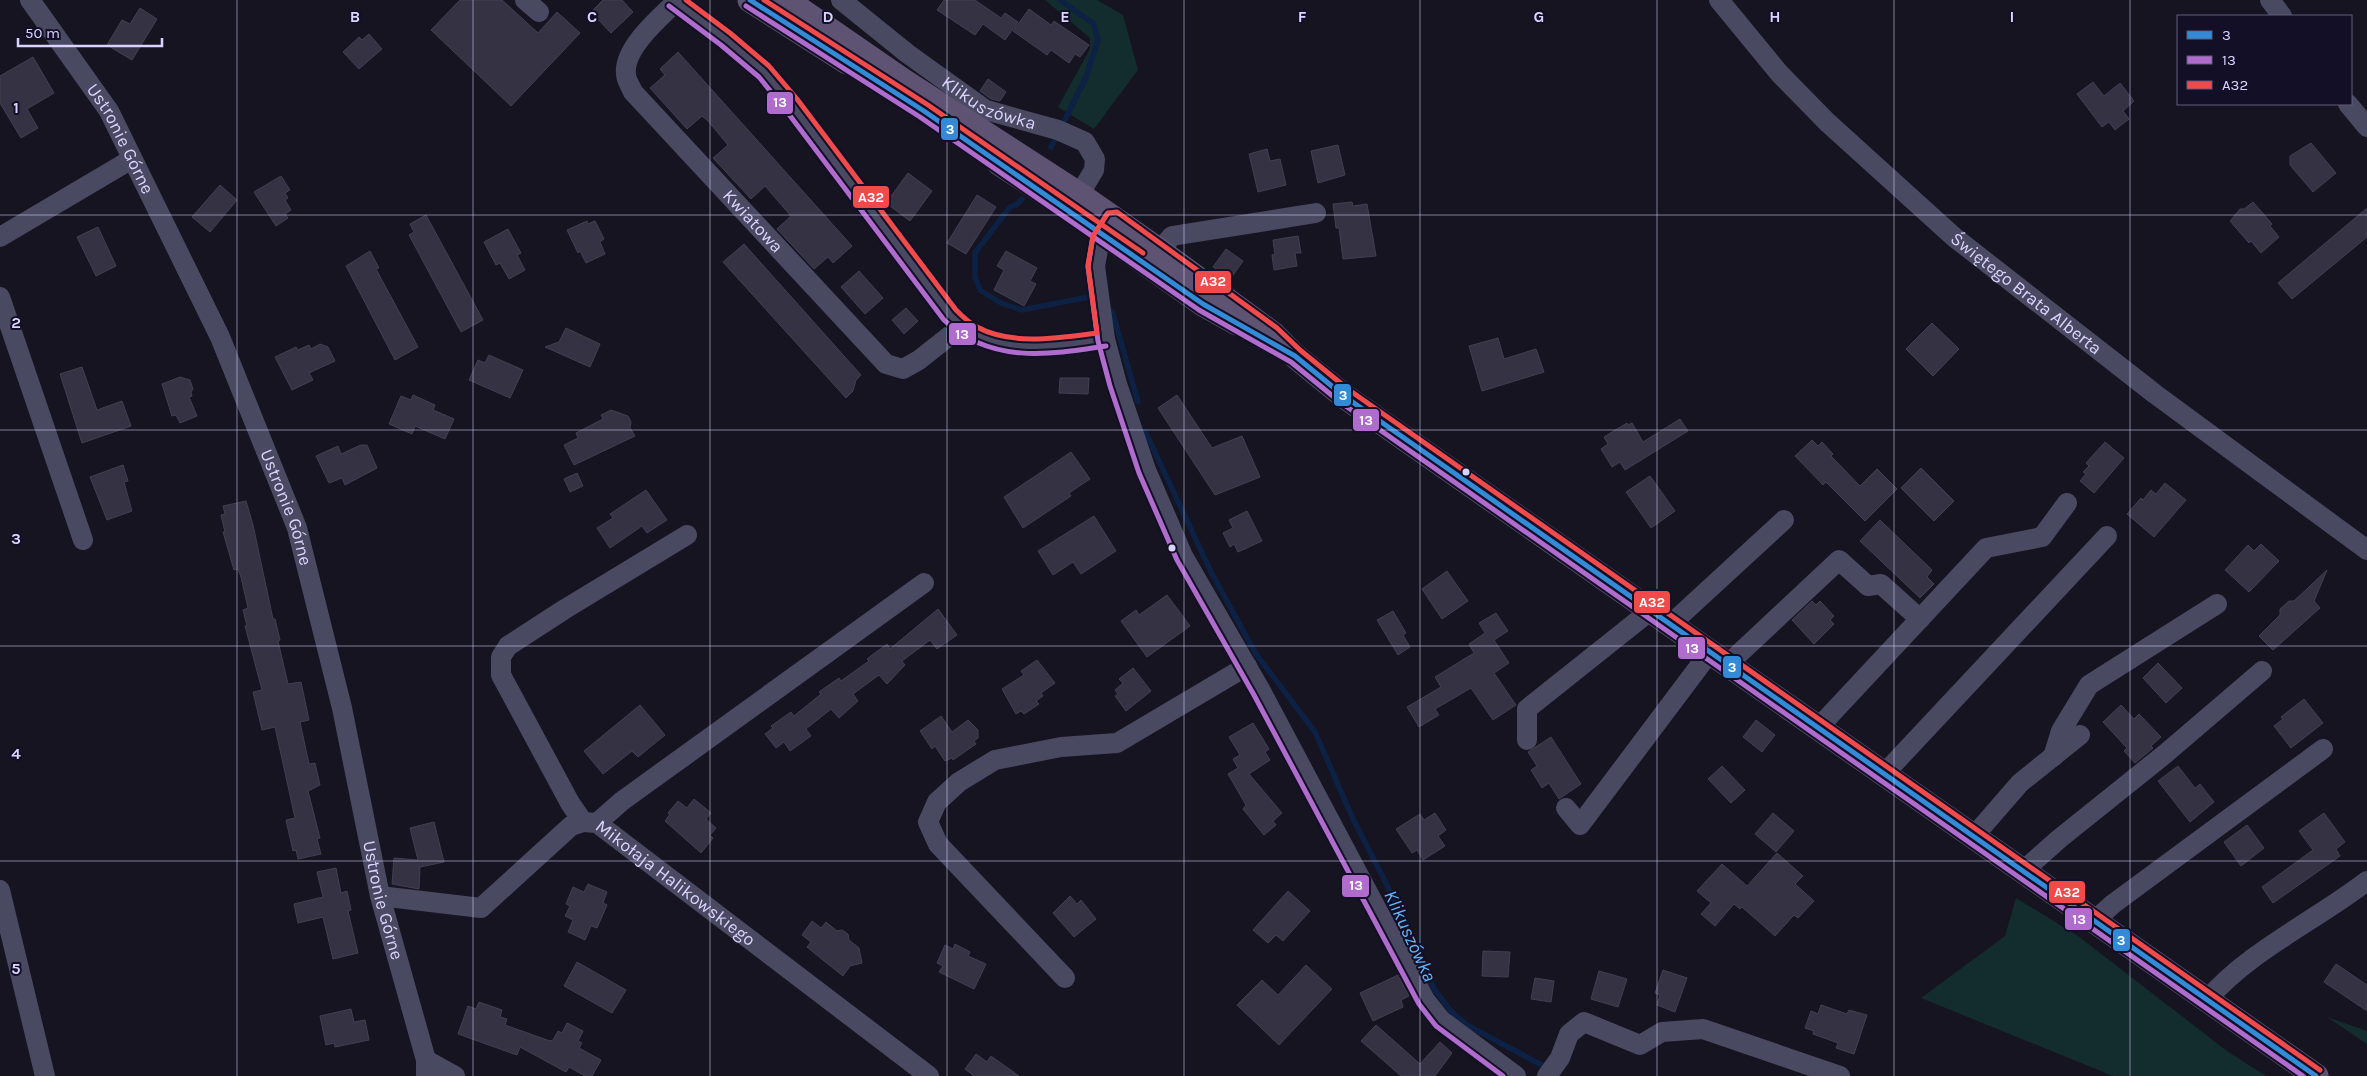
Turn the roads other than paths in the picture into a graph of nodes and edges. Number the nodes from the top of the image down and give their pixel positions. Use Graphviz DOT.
graph roads {
  1 [pos="30,0"];
  2 [pos="750,0"];
  3 [pos="786,0"];
  4 [pos="841,0"];
  5 [pos="1718,0"];
  6 [pos="2270,0"];
  7 [pos="674,1"];
  8 [pos="2281,15"];
  9 [pos="2349,105"];
  10 [pos="2367,127"];
  11 [pos="132,159"];
  12 [pos="1075,203"];
  13 [pos="1316,213"];
  14 [pos="1108,226"];
  15 [pos="0,237"];
  16 [pos="1154,258"];
  17 [pos="0,297"];
  18 [pos="962,326"];
  19 [pos="1105,339"];
  20 [pos="2067,503"];
  21 [pos="1784,520"];
  22 [pos="687,535"];
  23 [pos="2107,536"];
  24 [pos="83,540"];
  25 [pos="2367,550"];
  26 [pos="924,583"];
  27 [pos="2217,604"];
  28 [pos="1660,618"];
  29 [pos="1920,619"];
  30 [pos="1719,658"];
  31 [pos="1246,666"];
  32 [pos="2262,671"];
  33 [pos="1818,728"];
  34 [pos="2080,735"];
  35 [pos="1527,740"];
  36 [pos="2323,749"];
  37 [pos="2053,756"];
  38 [pos="1884,774"];
  39 [pos="1566,808"];
  40 [pos="590,822"];
  41 [pos="1974,836"];
  42 [pos="2023,871"];
  43 [pos="2367,881"];
  44 [pos="0,890"];
  45 [pos="380,896"];
  46 [pos="2094,921"];
  47 [pos="1065,978"];
  48 [pos="2207,1000"];
  49 [pos="426,1068"];
  50 [pos="2314,1075"];
  51 [pos="45,1076"];
  52 [pos="455,1076"];
  53 [pos="929,1076"];
  54 [pos="1516,1076"];
  55 [pos="1547,1076"];
  56 [pos="1840,1076"];
  1 -- 11 [label="street, Ustronie Górne"];
  2 -- 12 [label="main road"];
  3 -- 12 [label="main road"];
  4 -- 12 [label="street, Klikuszówka"];
  5 -- 25 [label="street, Świętego Brata Alberta"];
  6 -- 8 [label="street"];
  7 -- 18 [label="street"];
  7 -- 18 [label="street, Kwiatowa"];
  9 -- 10 [label="street"];
  11 -- 15 [label="street"];
  11 -- 45 [label="street, Ustronie Górne"];
  12 -- 14 [label="main road"];
  13 -- 16 [label="street"];
  14 -- 16 [label="main road"];
  14 -- 19 [label="street"];
  16 -- 28 [label="main road"];
  17 -- 24 [label="street"];
  18 -- 19 [label="street"];
  19 -- 31 [label="street"];
  20 -- 29 [label="street"];
  21 -- 28 [label="street"];
  22 -- 40 [label="street"];
  23 -- 38 [label="street"];
  26 -- 40 [label="street"];
  27 -- 37 [label="street"];
  28 -- 30 [label="main road"];
  28 -- 35 [label="street"];
  29 -- 30 [label="street"];
  29 -- 33 [label="street"];
  30 -- 33 [label="main road"];
  30 -- 39 [label="street"];
  31 -- 47 [label="street"];
  31 -- 54 [label="street"];
  32 -- 42 [label="street"];
  33 -- 38 [label="main road"];
  34 -- 37 [label="street"];
  36 -- 46 [label="street"];
  37 -- 41 [label="street"];
  38 -- 41 [label="main road"];
  40 -- 45 [label="street, Mikołaja Halikowskiego"];
  40 -- 53 [label="street, Mikołaja Halikowskiego"];
  41 -- 42 [label="main road"];
  42 -- 46 [label="main road"];
  43 -- 48 [label="street"];
  44 -- 51 [label="street"];
  45 -- 49 [label="street, Ustronie Górne"];
  46 -- 48 [label="main road"];
  48 -- 50 [label="main road"];
  49 -- 52 [label="street, Ustronie Górne"];
  55 -- 56 [label="street"];
}
